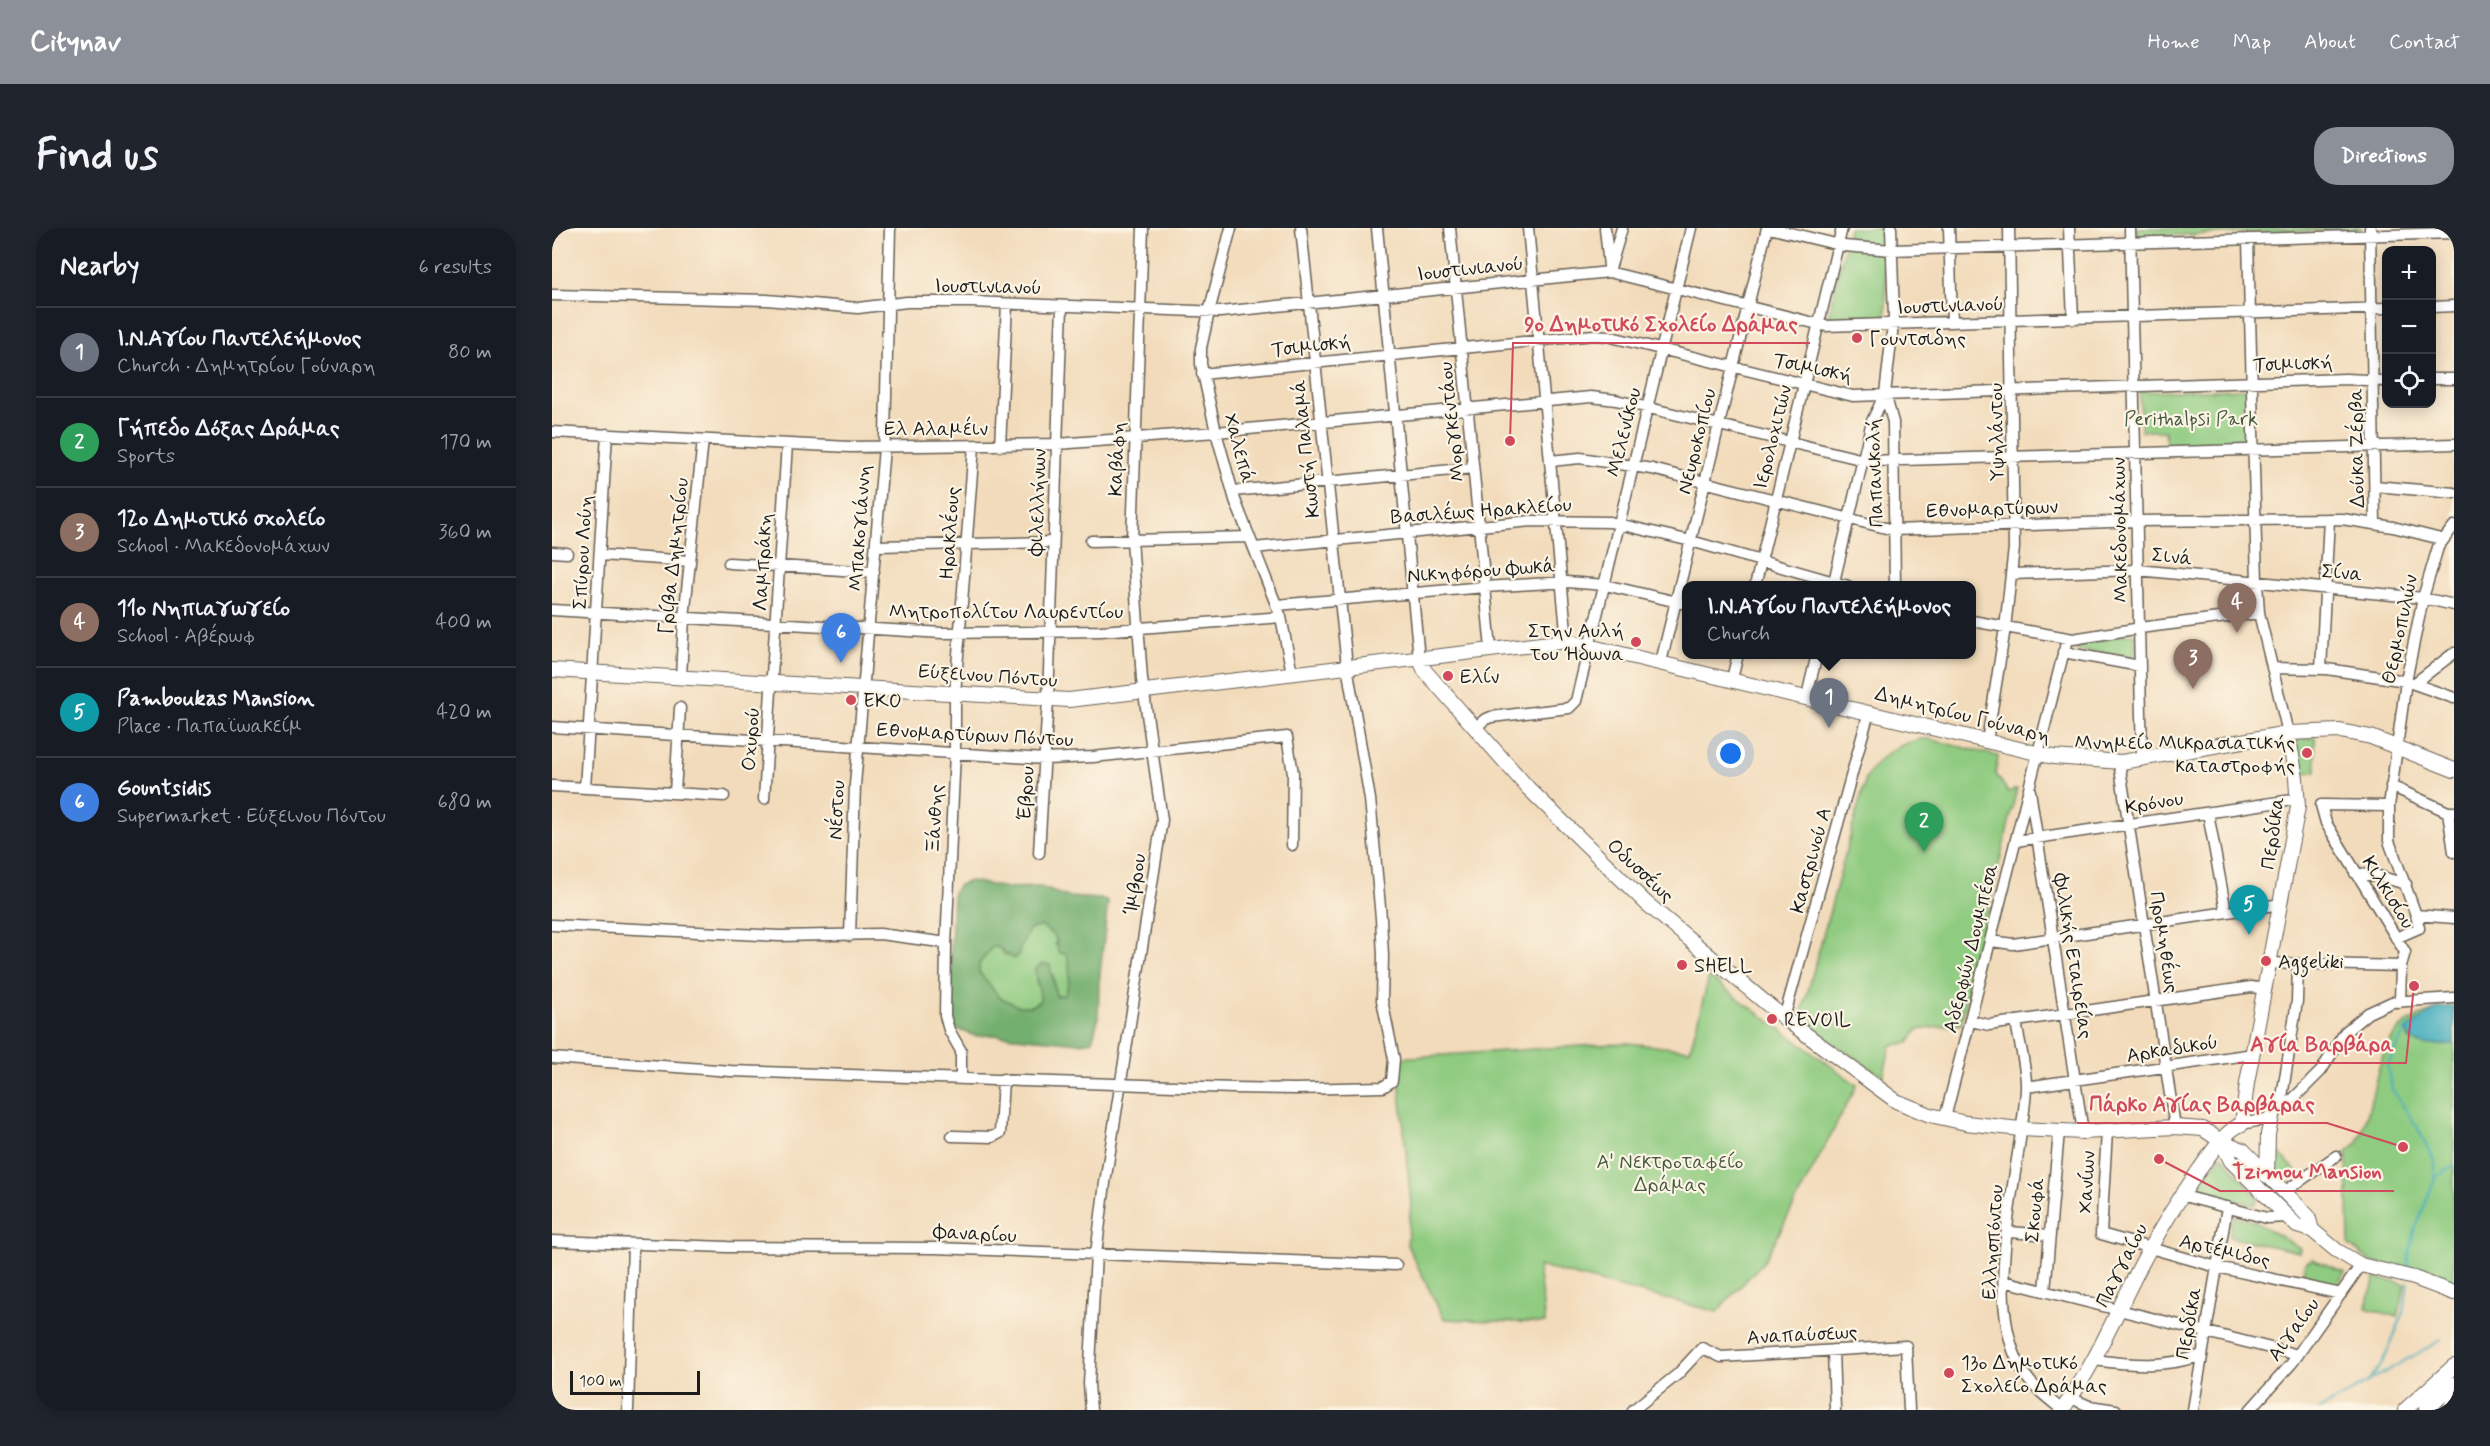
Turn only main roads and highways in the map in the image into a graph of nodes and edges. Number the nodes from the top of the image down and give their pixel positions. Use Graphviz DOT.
graph roads {
  1 [pos="1419,658"];
  2 [pos="552,670"];
  3 [pos="2288,733"];
  4 [pos="2454,770"];
  5 [pos="2276,1113"];
  6 [pos="2221,1141"];
  7 [pos="2267,1176"];
  8 [pos="2313,1230"];
  9 [pos="2454,1293"];
  10 [pos="2454,1366"];
  11 [pos="2454,1384"];
  12 [pos="2062,1410"];
  13 [pos="2405,1410"];
  14 [pos="2426,1410"];
  1 -- 2 [label="main road, Εύξεινου Πόντου"];
  1 -- 3 [label="main road, Δημητρίου Γούναρη"];
  1 -- 6 [label="main road, Οδυσσέως"];
  3 -- 4 [label="main road, Δημητρίου Γούναρη"];
  3 -- 6 [label="main road, Περδίκα"];
  5 -- 7 [label="main road"];
  6 -- 7 [label="main road, Οδυσσέως"];
  6 -- 8 [label="main road"];
  6 -- 12 [label="main road, Παγγαίου"];
  7 -- 8 [label="main road, Οδυσσέως"];
  8 -- 9 [label="main road"];
  10 -- 13 [label="main road"];
  11 -- 14 [label="main road"];
}
